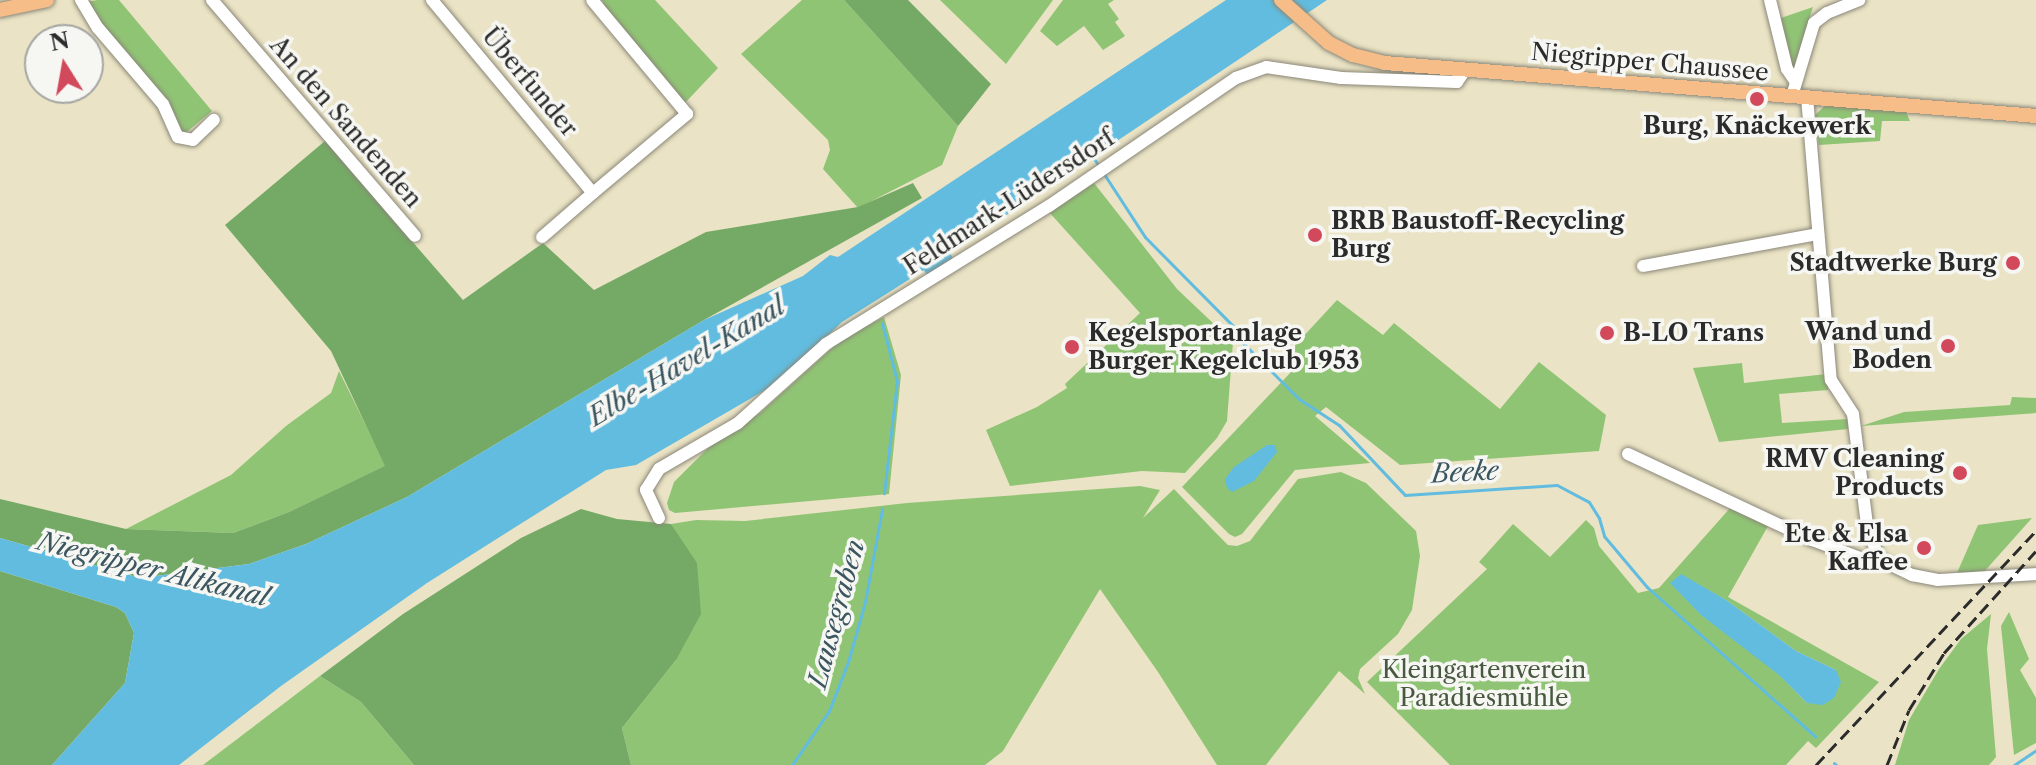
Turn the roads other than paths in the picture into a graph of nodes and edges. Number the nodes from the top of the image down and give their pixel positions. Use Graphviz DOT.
graph roads {
  1 [pos="47,0"];
  2 [pos="81,0"];
  3 [pos="212,0"];
  4 [pos="432,0"];
  5 [pos="592,0"];
  6 [pos="1281,0"];
  7 [pos="1770,0"];
  8 [pos="1859,0"];
  9 [pos="0,10"];
  10 [pos="1465,70"];
  11 [pos="1798,91"];
  12 [pos="2036,116"];
  13 [pos="214,120"];
  14 [pos="593,193"];
  15 [pos="1818,234"];
  16 [pos="415,236"];
  17 [pos="542,237"];
  18 [pos="1643,266"];
  19 [pos="1628,454"];
  20 [pos="659,518"];
  21 [pos="1879,559"];
  22 [pos="2036,574"];
  1 -- 9 [label="main road"];
  2 -- 13 [label="street"];
  3 -- 16 [label="street, An den Sandenden"];
  4 -- 14 [label="street, Überfunder"];
  5 -- 14 [label="street"];
  6 -- 10 [label="main road, Niegripper Chaussee"];
  7 -- 11 [label="street"];
  8 -- 11 [label="street"];
  10 -- 11 [label="main road, Niegripper Chaussee"];
  10 -- 20 [label="street, Feldmark-Lüdersdorf"];
  11 -- 12 [label="main road, Niegripper Chaussee"];
  11 -- 15 [label="street"];
  14 -- 17 [label="street"];
  15 -- 18 [label="street"];
  15 -- 21 [label="street"];
  19 -- 21 [label="street"];
  21 -- 22 [label="street"];
}
